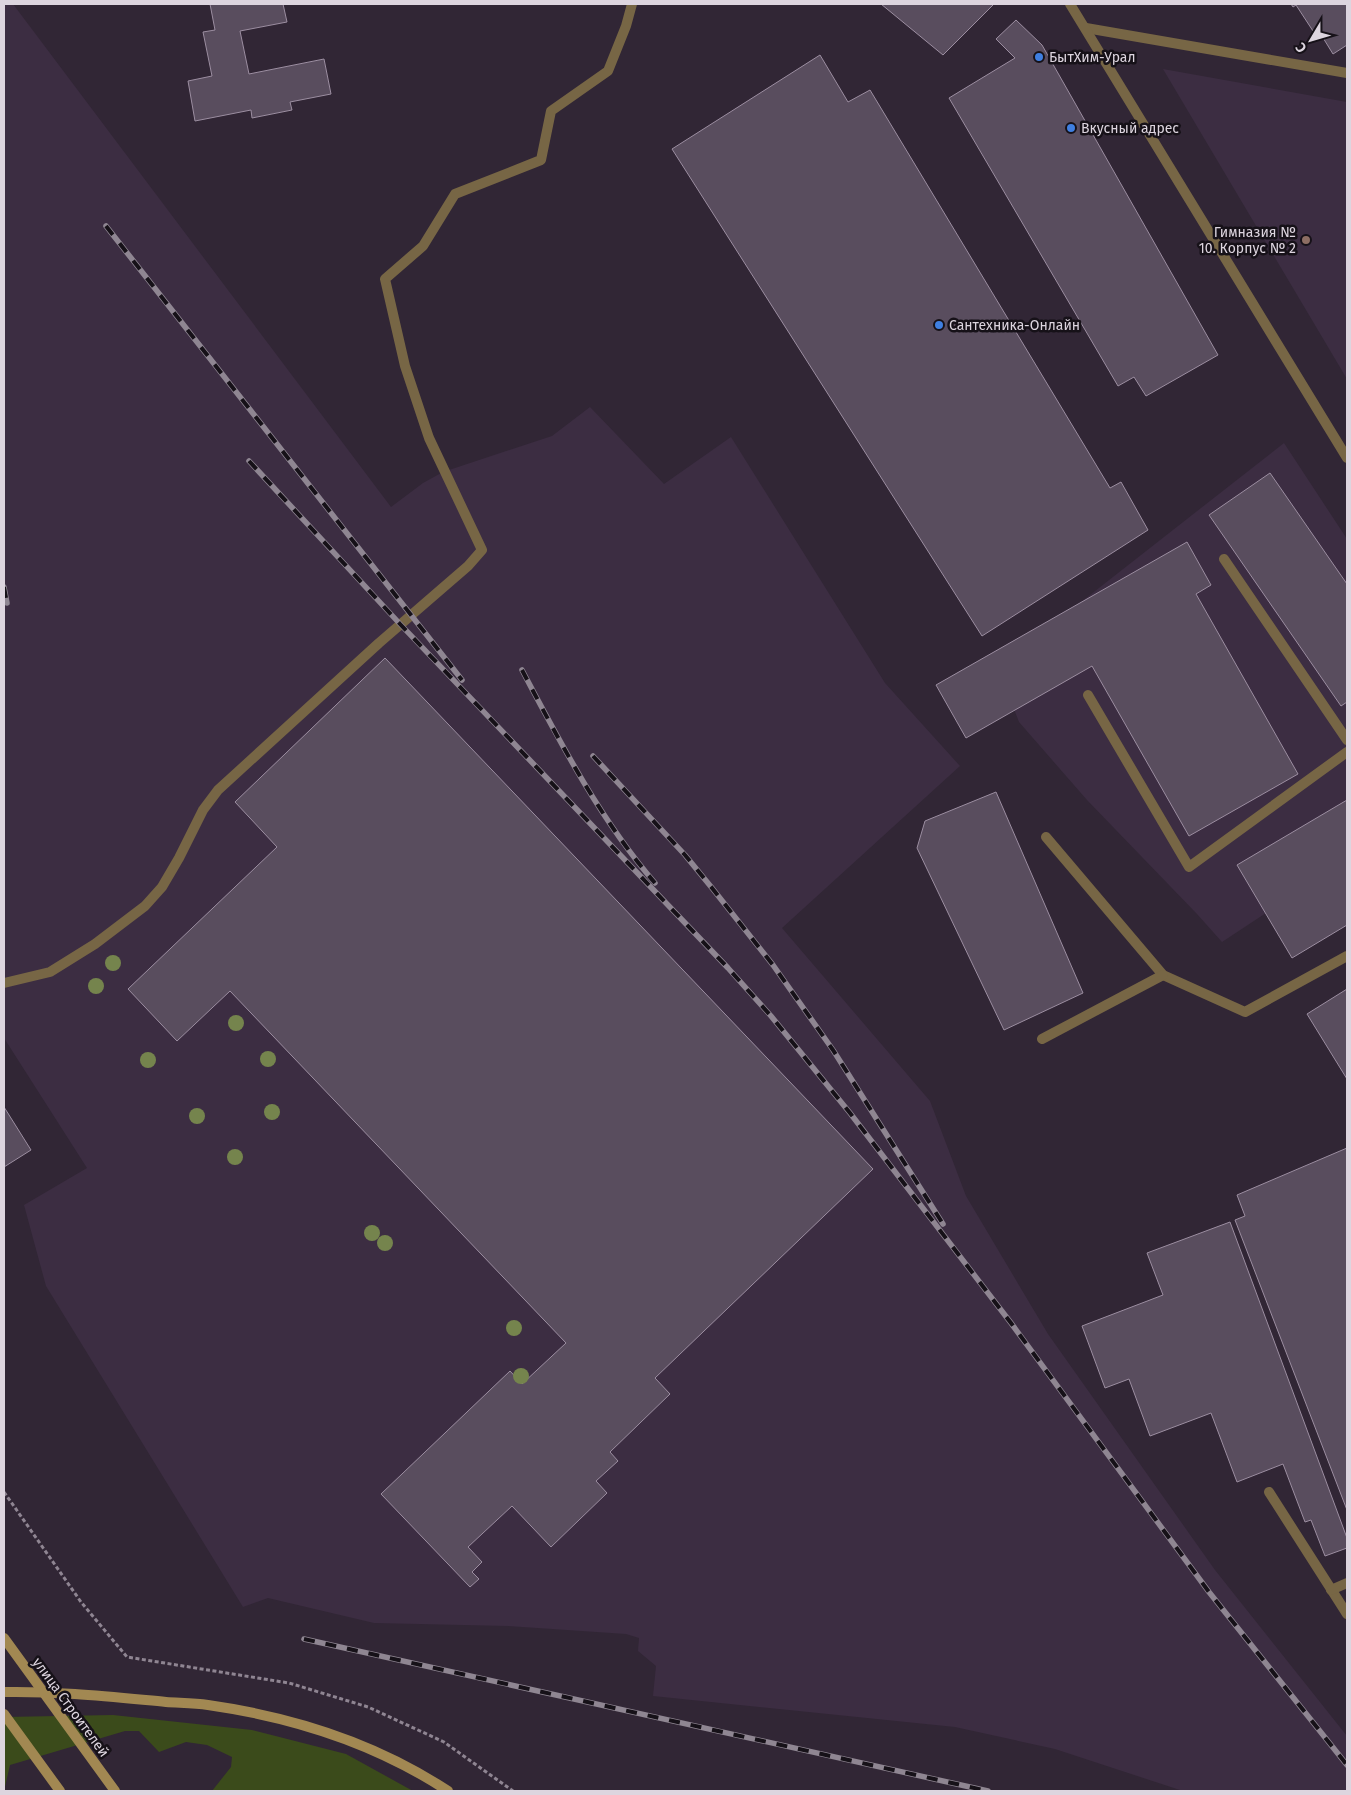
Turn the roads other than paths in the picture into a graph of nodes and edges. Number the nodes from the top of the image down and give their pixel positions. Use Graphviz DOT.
graph roads {
  1 [pos="632,4"];
  2 [pos="1070,4"];
  3 [pos="1086,28"];
  4 [pos="1347,73"];
  5 [pos="1347,458"];
  6 [pos="1224,559"];
  7 [pos="1088,695"];
  8 [pos="1347,740"];
  9 [pos="1347,752"];
  10 [pos="1046,837"];
  11 [pos="1347,956"];
  12 [pos="1164,975"];
  13 [pos="4,983"];
  14 [pos="1042,1039"];
  15 [pos="1269,1492"];
  16 [pos="1347,1583"];
  17 [pos="1331,1590"];
  18 [pos="1347,1614"];
  19 [pos="4,1638"];
  20 [pos="4,1692"];
  21 [pos="4,1714"];
  22 [pos="60,1791"];
  23 [pos="115,1791"];
  24 [pos="448,1791"];
  1 -- 13 [label="street"];
  2 -- 3 [label="street"];
  3 -- 4 [label="street"];
  3 -- 5 [label="street"];
  6 -- 8 [label="street"];
  7 -- 9 [label="street"];
  10 -- 12 [label="street"];
  11 -- 12 [label="street"];
  12 -- 14 [label="street"];
  15 -- 17 [label="street"];
  16 -- 17 [label="street"];
  17 -- 18 [label="street"];
  19 -- 23 [label="main road, улица Строителей, bridge"];
  20 -- 24 [label="main road"];
  21 -- 22 [label="main road"];
}
